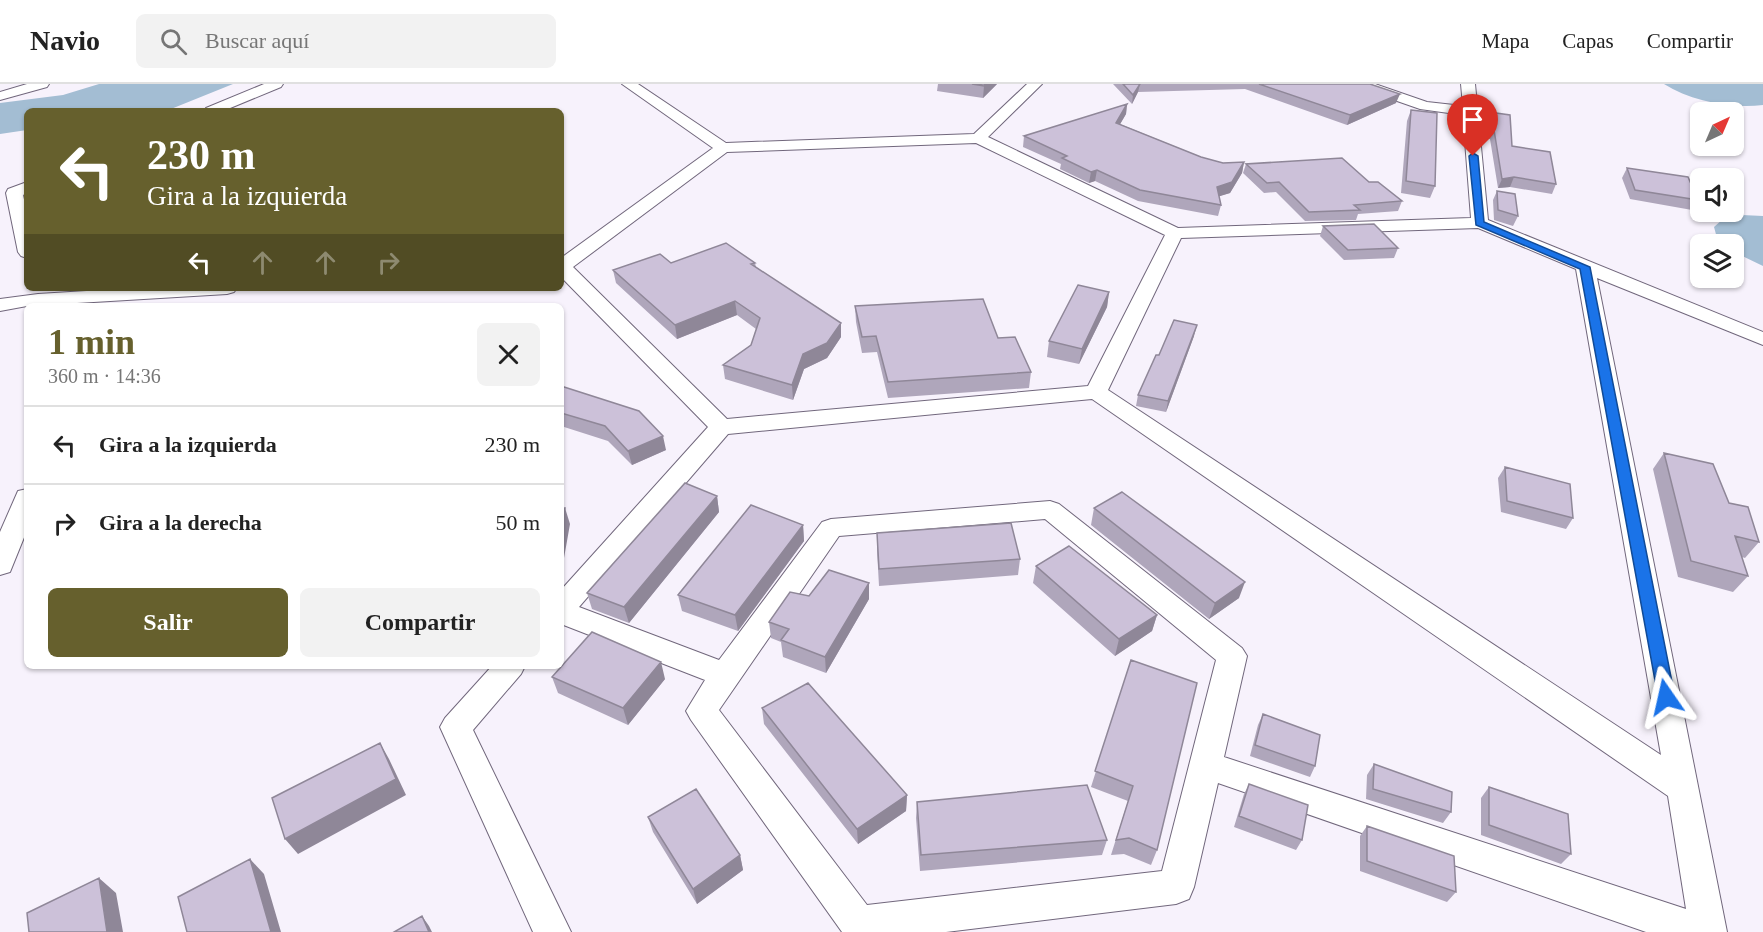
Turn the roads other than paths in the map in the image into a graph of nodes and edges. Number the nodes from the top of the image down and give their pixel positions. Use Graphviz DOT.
graph roads {
  1 [pos="42,84"];
  2 [pos="276,84"];
  3 [pos="629,84"];
  4 [pos="1035,84"];
  5 [pos="1362,84"];
  6 [pos="1468,84"];
  7 [pos="0,96"];
  8 [pos="218,108"];
  9 [pos="1469,111"];
  10 [pos="978,138"];
  11 [pos="723,148"];
  12 [pos="24,188"];
  13 [pos="1480,223"];
  14 [pos="1175,233"];
  15 [pos="24,238"];
  16 [pos="564,266"];
  17 [pos="1585,267"];
  18 [pos="564,269"];
  19 [pos="170,291"];
  20 [pos="37,298"];
  21 [pos="0,305"];
  22 [pos="1763,339"];
  23 [pos="1096,392"];
  24 [pos="721,428"];
  25 [pos="24,505"];
  26 [pos="0,565"];
  27 [pos="564,607"];
  28 [pos="564,611"];
  29 [pos="507,669"];
  30 [pos="725,675"];
  31 [pos="1206,765"];
  32 [pos="1683,788"];
  33 [pos="552,932"];
  34 [pos="1700,932"];
  35 [pos="1708,932"];
  1 -- 7 [label="street"];
  2 -- 8 [label="street"];
  3 -- 11 [label="street"];
  4 -- 10 [label="street"];
  5 -- 9 [label="street"];
  6 -- 9 [label="street"];
  9 -- 13 [label="street"];
  10 -- 11 [label="street"];
  10 -- 14 [label="street"];
  11 -- 16 [label="street"];
  12 -- 15 [label="street"];
  13 -- 14 [label="street"];
  13 -- 17 [label="street"];
  14 -- 23 [label="street"];
  17 -- 22 [label="street"];
  17 -- 32 [label="street"];
  18 -- 24 [label="street"];
  19 -- 20 [label="street"];
  20 -- 21 [label="street"];
  23 -- 24 [label="street"];
  23 -- 32 [label="street"];
  24 -- 27 [label="street"];
  25 -- 26 [label="street"];
  28 -- 30 [label="street"];
  29 -- 33 [label="street"];
  30 -- 31 [label="street"];
  30 -- 31 [label="street"];
  31 -- 34 [label="street"];
  32 -- 35 [label="street"];
}
